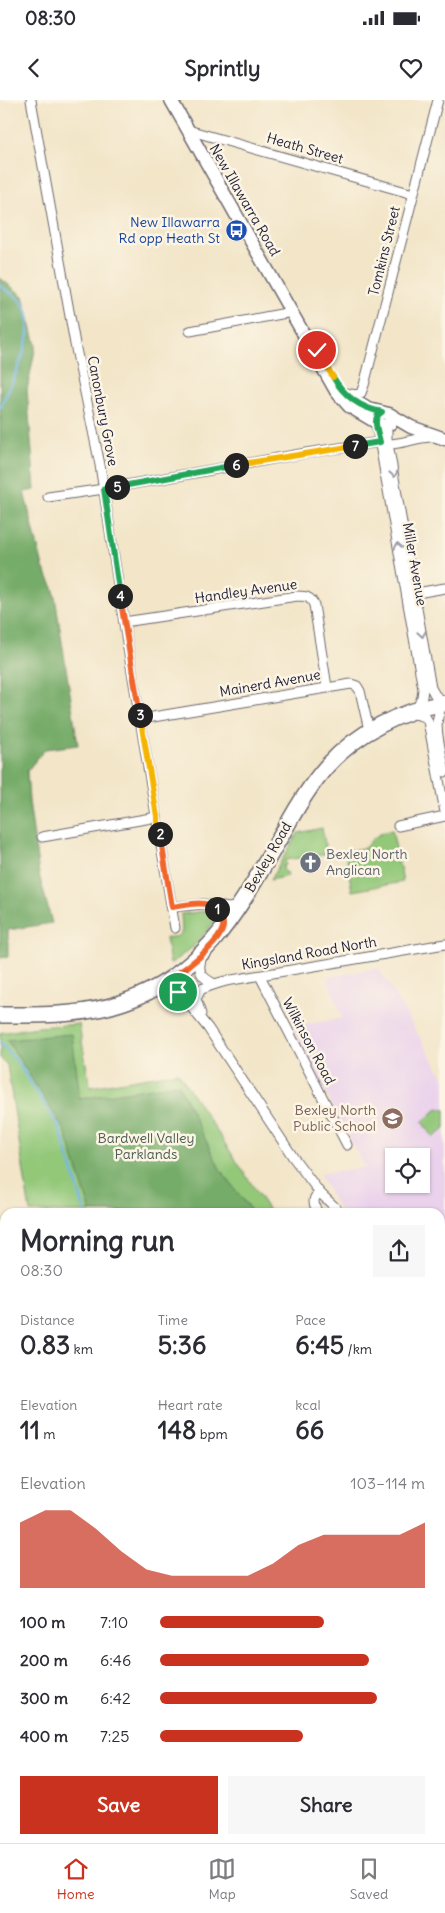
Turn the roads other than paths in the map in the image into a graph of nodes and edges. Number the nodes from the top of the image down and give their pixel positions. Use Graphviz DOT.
graph roads {
  1 [pos="31,100"];
  2 [pos="170,100"];
  3 [pos="438,100"];
  4 [pos="188,130"];
  5 [pos="413,194"];
  6 [pos="293,313"];
  7 [pos="190,331"];
  8 [pos="345,393"];
  9 [pos="383,421"];
  10 [pos="442,438"];
  11 [pos="384,443"];
  12 [pos="104,489"];
  13 [pos="48,497"];
  14 [pos="445,588"];
  15 [pos="411,594"];
  16 [pos="124,622"];
  17 [pos="327,687"];
  18 [pos="445,703"];
  19 [pos="412,710"];
  20 [pos="141,719"];
  21 [pos="369,730"];
  22 [pos="445,772"];
  23 [pos="445,812"];
  24 [pos="445,816"];
  25 [pos="158,817"];
  26 [pos="398,826"];
  27 [pos="42,837"];
  28 [pos="241,904"];
  29 [pos="172,907"];
  30 [pos="216,907"];
  31 [pos="175,928"];
  32 [pos="221,933"];
  33 [pos="445,944"];
  34 [pos="202,954"];
  35 [pos="260,976"];
  36 [pos="163,984"];
  37 [pos="215,984"];
  38 [pos="201,989"];
  39 [pos="178,992"];
  40 [pos="0,1015"];
  41 [pos="208,1028"];
  42 [pos="347,1145"];
  43 [pos="320,1193"];
  44 [pos="316,1208"];
  45 [pos="336,1208"];
  1 -- 12 [label="street, Canonbury Grove"];
  2 -- 4 [label="main road, New Illawarra Road"];
  3 -- 5 [label="street, Tomkins Street"];
  4 -- 5 [label="street, Heath Street"];
  4 -- 6 [label="main road, New Illawarra Road"];
  5 -- 8 [label="street, Tomkins Street"];
  6 -- 7 [label="street"];
  6 -- 8 [label="main road, New Illawarra Road"];
  6 -- 9 [label="main road, New Illawarra Road"];
  8 -- 9 [label="main road, New Illawarra Road"];
  9 -- 10 [label="main road, New Illawarra Road"];
  9 -- 11 [label="street, Miller Avenue"];
  10 -- 11 [label="street"];
  11 -- 12 [label="street"];
  11 -- 15 [label="street, Miller Avenue"];
  12 -- 13 [label="street"];
  12 -- 16 [label="street, Canonbury Grove"];
  14 -- 15 [label="street"];
  15 -- 18 [label="street, Miller Avenue, one-way"];
  15 -- 19 [label="street, Miller Avenue"];
  16 -- 17 [label="street, Handley Avenue"];
  16 -- 20 [label="street, Canonbury Grove"];
  17 -- 20 [label="street, Mainerd Avenue"];
  17 -- 21 [label="street, Mainerd Avenue"];
  18 -- 19 [label="main road, Bexley Road"];
  18 -- 22 [label="street"];
  19 -- 21 [label="main road, Bexley Road"];
  19 -- 23 [label="street"];
  20 -- 25 [label="street, Canonbury Grove"];
  21 -- 28 [label="main road, Bexley Road"];
  24 -- 26 [label="street"];
  25 -- 27 [label="street"];
  25 -- 29 [label="street, Canonbury Grove"];
  28 -- 30 [label="street"];
  28 -- 32 [label="main road, Bexley Road"];
  29 -- 30 [label="street"];
  29 -- 31 [label="street, Canonbury Grove"];
  30 -- 32 [label="street"];
  32 -- 34 [label="main road, Bexley Road"];
  33 -- 35 [label="street, Kingsland Road North"];
  34 -- 36 [label="main road, Bexley Road"];
  34 -- 37 [label="street"];
  35 -- 37 [label="street, Kingsland Road North"];
  35 -- 42 [label="street, Wilkinson Road"];
  36 -- 39 [label="street"];
  36 -- 40 [label="main road, Bexley Road"];
  37 -- 38 [label="street, Kingsland Road North"];
  38 -- 39 [label="street, Kingsland Road North"];
  38 -- 41 [label="street"];
  39 -- 41 [label="street"];
  41 -- 43 [label="street"];
  43 -- 44 [label="street"];
  43 -- 45 [label="street"];
}
